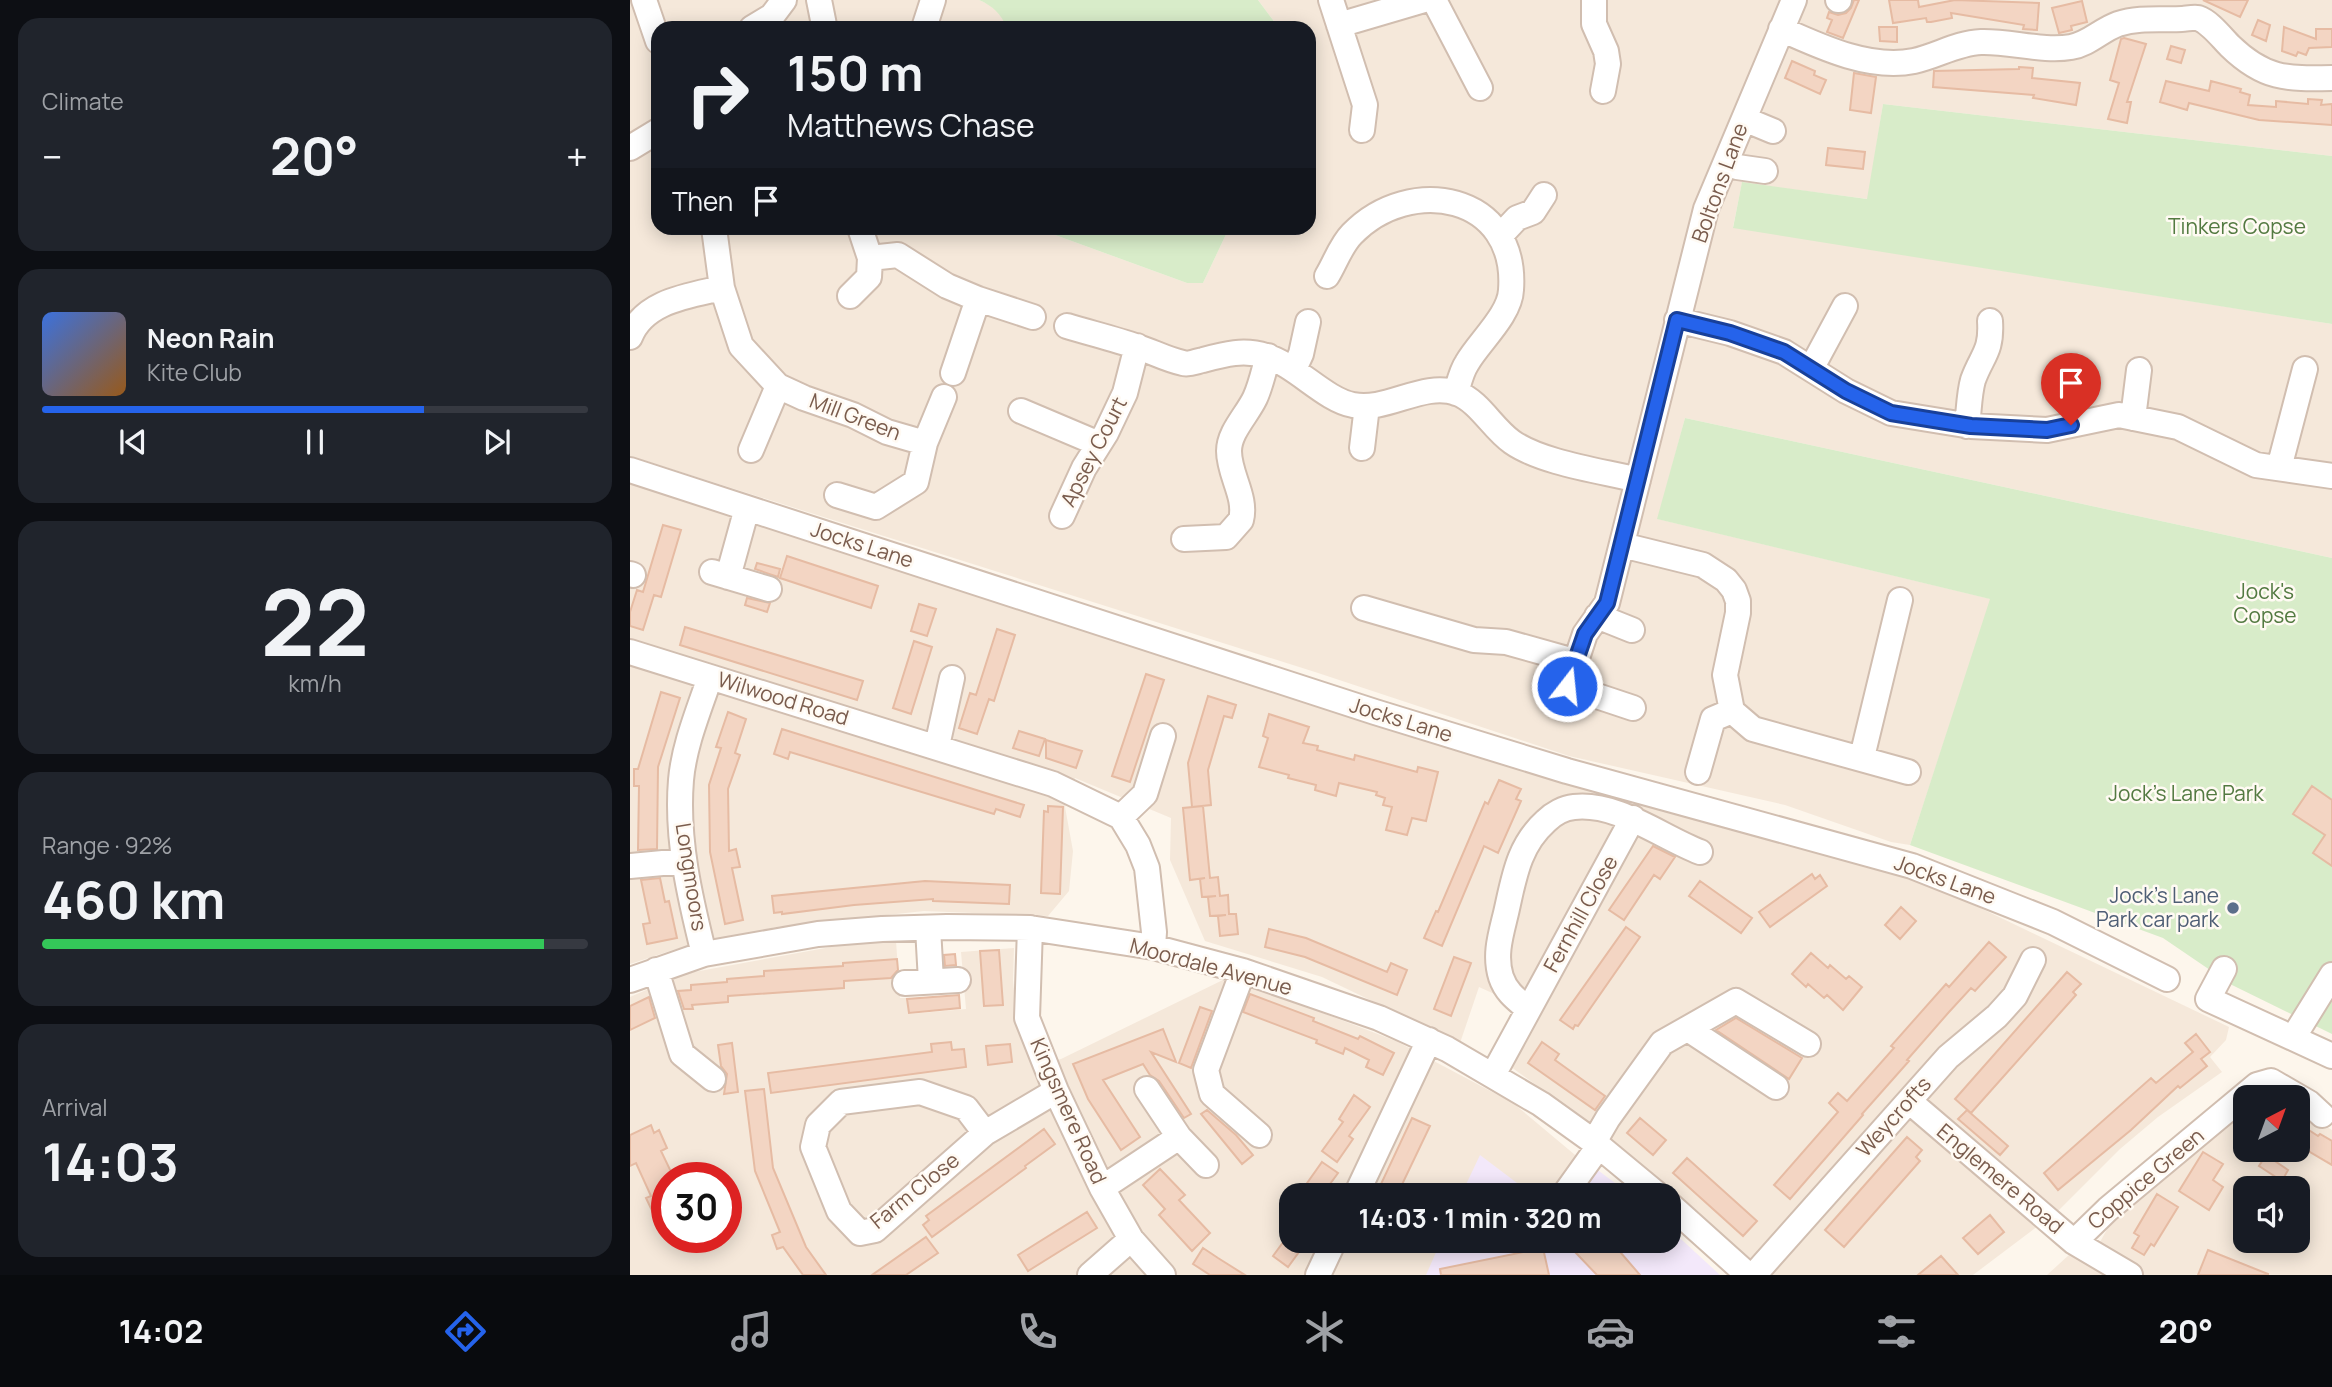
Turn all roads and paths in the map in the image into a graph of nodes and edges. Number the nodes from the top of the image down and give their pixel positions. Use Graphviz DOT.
graph roads {
  1 [pos="644,0"];
  2 [pos="784,0"];
  3 [pos="819,0"];
  4 [pos="933,0"];
  5 [pos="1331,0"];
  6 [pos="1424,0"];
  7 [pos="1434,0"];
  8 [pos="1594,0"];
  9 [pos="1794,0"];
  10 [pos="651,21"];
  11 [pos="764,21"];
  12 [pos="823,21"];
  13 [pos="926,21"];
  14 [pos="1339,25"];
  15 [pos="1781,29"];
  16 [pos="2332,78"];
  17 [pos="1480,88"];
  18 [pos="1603,92"];
  19 [pos="1744,119"];
  20 [pos="1362,131"];
  21 [pos="1773,131"];
  22 [pos="651,135"];
  23 [pos="630,148"];
  24 [pos="1726,162"];
  25 [pos="1765,171"];
  26 [pos="1544,195"];
  27 [pos="715,235"];
  28 [pos="862,235"];
  29 [pos="1500,236"];
  30 [pos="870,258"];
  31 [pos="1327,276"];
  32 [pos="722,288"];
  33 [pos="850,296"];
  34 [pos="978,299"];
  35 [pos="1844,306"];
  36 [pos="1033,317"];
  37 [pos="1677,320"];
  38 [pos="1308,321"];
  39 [pos="1990,321"];
  40 [pos="1067,326"];
  41 [pos="630,337"];
  42 [pos="1137,346"];
  43 [pos="1268,356"];
  44 [pos="1294,369"];
  45 [pos="1811,369"];
  46 [pos="2305,369"];
  47 [pos="2139,370"];
  48 [pos="953,373"];
  49 [pos="778,386"];
  50 [pos="1456,393"];
  51 [pos="944,397"];
  52 [pos="1367,406"];
  53 [pos="1021,411"];
  54 [pos="2133,418"];
  55 [pos="1967,426"];
  56 [pos="925,443"];
  57 [pos="1099,444"];
  58 [pos="1362,448"];
  59 [pos="751,450"];
  60 [pos="2279,468"];
  61 [pos="630,470"];
  62 [pos="2332,476"];
  63 [pos="1638,480"];
  64 [pos="837,495"];
  65 [pos="747,508"];
  66 [pos="1062,516"];
  67 [pos="1184,539"];
  68 [pos="1622,545"];
  69 [pos="769,589"];
  70 [pos="1900,600"];
  71 [pos="1364,608"];
  72 [pos="1597,616"];
  73 [pos="1632,630"];
  74 [pos="630,652"];
  75 [pos="1574,661"];
  76 [pos="710,677"];
  77 [pos="952,678"];
  78 [pos="1633,708"];
  79 [pos="1731,711"];
  80 [pos="1163,737"];
  81 [pos="937,746"];
  82 [pos="1862,757"];
  83 [pos="1698,772"];
  84 [pos="1908,772"];
  85 [pos="1121,817"];
  86 [pos="1633,818"];
  87 [pos="1703,854"];
  88 [pos="684,861"];
  89 [pos="630,866"];
  90 [pos="928,928"];
  91 [pos="1030,928"];
  92 [pos="1153,947"];
  93 [pos="704,954"];
  94 [pos="2033,960"];
  95 [pos="2224,969"];
  96 [pos="656,970"];
  97 [pos="1243,971"];
  98 [pos="2332,975"];
  99 [pos="958,979"];
  100 [pos="2167,979"];
  101 [pos="630,980"];
  102 [pos="931,981"];
  103 [pos="905,983"];
  104 [pos="1528,1009"];
  105 [pos="1688,1029"];
  106 [pos="2293,1038"];
  107 [pos="1429,1040"];
  108 [pos="1808,1044"];
  109 [pos="2332,1056"];
  110 [pos="1493,1075"];
  111 [pos="713,1079"];
  112 [pos="1776,1087"];
  113 [pos="1147,1089"];
  114 [pos="1056,1091"];
  115 [pos="1909,1101"];
  116 [pos="2322,1115"];
  117 [pos="985,1133"];
  118 [pos="1259,1135"];
  119 [pos="1179,1136"];
  120 [pos="1596,1144"];
  121 [pos="1206,1165"];
  122 [pos="1362,1183"];
  123 [pos="1572,1183"];
  124 [pos="1643,1183"];
  125 [pos="1102,1188"];
  126 [pos="1681,1215"];
  127 [pos="1131,1239"];
  128 [pos="2074,1242"];
  129 [pos="1328,1253"];
  130 [pos="1090,1275"];
  131 [pos="1163,1275"];
  132 [pos="1318,1275"];
  133 [pos="1748,1275"];
  134 [pos="1754,1275"];
  135 [pos="2130,1275"];
  1 -- 10 [label="street"];
  2 -- 11 [label="street"];
  3 -- 12 [label="street"];
  4 -- 13 [label="street"];
  5 -- 14 [label="street"];
  6 -- 14 [label="street"];
  7 -- 17 [label="street"];
  8 -- 18 [label="street"];
  9 -- 15 [label="street, Boltons Lane"];
  14 -- 20 [label="street"];
  15 -- 16 [label="street"];
  15 -- 19 [label="street, Boltons Lane"];
  19 -- 21 [label="street"];
  19 -- 24 [label="street, Boltons Lane"];
  22 -- 23 [label="street"];
  24 -- 25 [label="street"];
  24 -- 37 [label="street, Boltons Lane"];
  26 -- 29 [label="street"];
  27 -- 32 [label="street, Mill Green"];
  28 -- 30 [label="street"];
  29 -- 31 [label="street"];
  29 -- 50 [label="street"];
  30 -- 33 [label="street"];
  30 -- 34 [label="street"];
  32 -- 41 [label="street"];
  32 -- 49 [label="street, Mill Green"];
  34 -- 36 [label="street"];
  34 -- 48 [label="street"];
  35 -- 45 [label="street"];
  37 -- 45 [label="street"];
  37 -- 63 [label="street, Boltons Lane"];
  38 -- 44 [label="street"];
  39 -- 55 [label="street"];
  40 -- 42 [label="street"];
  42 -- 43 [label="street"];
  42 -- 57 [label="street, Apsey Court"];
  43 -- 44 [label="street"];
  43 -- 67 [label="street"];
  44 -- 52 [label="street"];
  45 -- 55 [label="street"];
  46 -- 60 [label="street"];
  47 -- 54 [label="street"];
  49 -- 56 [label="street, Mill Green"];
  49 -- 59 [label="street"];
  50 -- 52 [label="street"];
  50 -- 63 [label="street"];
  51 -- 56 [label="street, Mill Green"];
  52 -- 58 [label="street"];
  53 -- 57 [label="street"];
  54 -- 55 [label="street"];
  54 -- 60 [label="street"];
  56 -- 64 [label="street"];
  57 -- 66 [label="street, Apsey Court"];
  60 -- 62 [label="street"];
  61 -- 65 [label="street, Jocks Lane"];
  63 -- 68 [label="street, Boltons Lane"];
  65 -- 69 [label="street"];
  65 -- 100 [label="street, Jocks Lane"];
  68 -- 72 [label="street, Boltons Lane"];
  68 -- 79 [label="street"];
  70 -- 82 [label="street"];
  71 -- 75 [label="street"];
  72 -- 73 [label="street"];
  72 -- 75 [label="street, Boltons Lane"];
  74 -- 76 [label="street, Wilwood Road"];
  75 -- 78 [label="street, Boltons Lane"];
  76 -- 81 [label="street, Wilwood Road"];
  76 -- 88 [label="street, Longmoors"];
  77 -- 81 [label="street"];
  79 -- 82 [label="street"];
  79 -- 83 [label="street"];
  80 -- 85 [label="street"];
  81 -- 85 [label="street, Wilwood Road"];
  82 -- 84 [label="street"];
  85 -- 92 [label="street"];
  86 -- 87 [label="street"];
  86 -- 104 [label="street, Fernhill Close"];
  86 -- 104 [label="street"];
  88 -- 89 [label="street"];
  88 -- 93 [label="street, Longmoors"];
  90 -- 91 [label="street, Moordale Avenue"];
  90 -- 93 [label="street, Moordale Avenue"];
  90 -- 102 [label="street"];
  91 -- 92 [label="street, Moordale Avenue"];
  91 -- 114 [label="street, Kingsmere Road"];
  92 -- 97 [label="street, Moordale Avenue"];
  93 -- 96 [label="street, Moordale Avenue"];
  94 -- 115 [label="street, Weycrofts"];
  95 -- 106 [label="street"];
  96 -- 101 [label="street, Moordale Avenue"];
  96 -- 111 [label="street"];
  97 -- 107 [label="street, Moordale Avenue"];
  97 -- 118 [label="street"];
  98 -- 106 [label="street"];
  99 -- 102 [label="street"];
  102 -- 103 [label="street"];
  104 -- 110 [label="street, Fernhill Close"];
  105 -- 108 [label="street"];
  105 -- 112 [label="street"];
  105 -- 120 [label="street"];
  106 -- 109 [label="street"];
  107 -- 110 [label="street, Moordale Avenue"];
  107 -- 122 [label="street"];
  110 -- 120 [label="street, Moordale Avenue"];
  113 -- 119 [label="street"];
  114 -- 117 [label="street, Farm Close"];
  114 -- 125 [label="street, Kingsmere Road"];
  115 -- 128 [label="street, Englemere Road"];
  115 -- 134 [label="street, Weycrofts"];
  116 -- 128 [label="street, Coppice Green"];
  117 -- 117 [label="street, Farm Close"];
  119 -- 121 [label="street"];
  119 -- 125 [label="street"];
  120 -- 123 [label="street"];
  120 -- 124 [label="street, Moordale Avenue"];
  125 -- 127 [label="street, Kingsmere Road"];
  126 -- 133 [label="street"];
  127 -- 130 [label="street"];
  127 -- 131 [label="street, Kingsmere Road"];
  128 -- 135 [label="street, Englemere Road"];
  129 -- 132 [label="street"];
}
